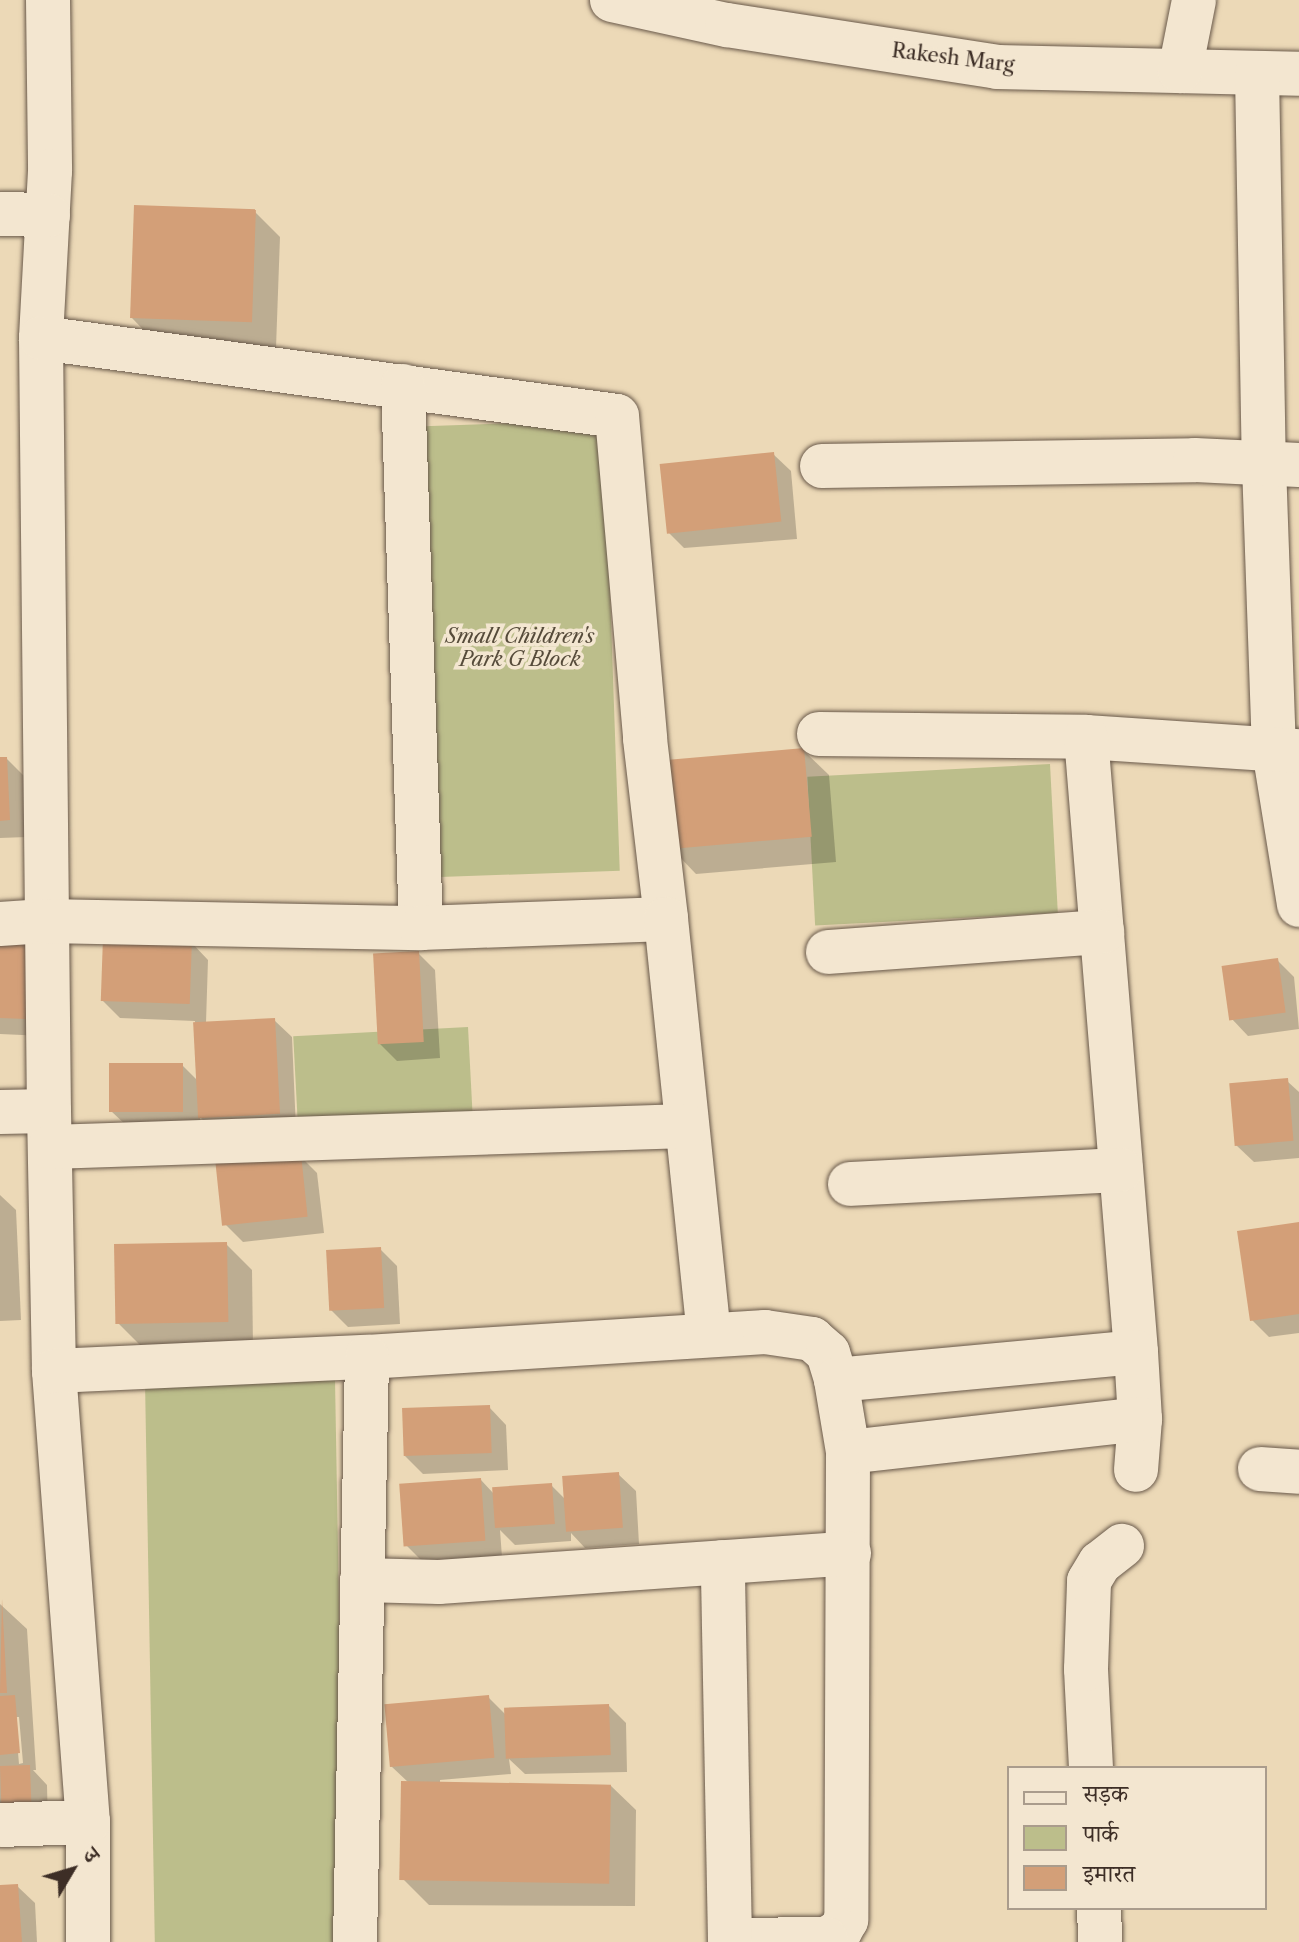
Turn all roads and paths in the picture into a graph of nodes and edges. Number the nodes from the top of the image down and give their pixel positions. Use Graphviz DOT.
graph roads {
  1 [pos="48,0"];
  2 [pos="612,0"];
  3 [pos="1194,0"];
  4 [pos="730,12"];
  5 [pos="1180,71"];
  6 [pos="1278,73"];
  7 [pos="0,214"];
  8 [pos="48,215"];
  9 [pos="41,338"];
  10 [pos="403,386"];
  11 [pos="1281,465"];
  12 [pos="822,466"];
  13 [pos="819,734"];
  14 [pos="1086,737"];
  15 [pos="1287,750"];
  16 [pos="1299,905"];
  17 [pos="666,919"];
  18 [pos="45,921"];
  19 [pos="0,924"];
  20 [pos="421,928"];
  21 [pos="1102,932"];
  22 [pos="828,952"];
  23 [pos="0,1112"];
  24 [pos="687,1126"];
  25 [pos="49,1129"];
  26 [pos="1121,1170"];
  27 [pos="850,1184"];
  28 [pos="709,1335"];
  29 [pos="1136,1352"];
  30 [pos="367,1357"];
  31 [pos="54,1371"];
  32 [pos="836,1380"];
  33 [pos="1140,1419"];
  34 [pos="848,1452"];
  35 [pos="1136,1470"];
  36 [pos="1122,1546"];
  37 [pos="849,1553"];
  38 [pos="723,1562"];
  39 [pos="362,1580"];
  40 [pos="1091,1766"];
  41 [pos="88,1822"];
  42 [pos="0,1825"];
  43 [pos="1099,1910"];
  44 [pos="717,1941"];
  45 [pos="88,1942"];
  46 [pos="355,1942"];
  47 [pos="1100,1942"];
  1 -- 8 [label="street"];
  2 -- 4 [label="street, Rakesh Marg"];
  3 -- 5 [label="street"];
  4 -- 5 [label="street, Rakesh Marg"];
  5 -- 6 [label="street, Rakesh Marg"];
  6 -- 11 [label="street"];
  7 -- 8 [label="street"];
  8 -- 9 [label="street"];
  9 -- 10 [label="street"];
  9 -- 18 [label="street"];
  10 -- 17 [label="street"];
  10 -- 20 [label="street"];
  11 -- 12 [label="street"];
  11 -- 15 [label="street"];
  13 -- 14 [label="street"];
  14 -- 15 [label="street"];
  14 -- 21 [label="street"];
  15 -- 16 [label="street"];
  17 -- 20 [label="street"];
  17 -- 24 [label="street"];
  18 -- 19 [label="street"];
  18 -- 20 [label="street"];
  18 -- 25 [label="street"];
  21 -- 22 [label="street"];
  21 -- 26 [label="street"];
  23 -- 25 [label="street"];
  24 -- 25 [label="street"];
  24 -- 28 [label="street"];
  25 -- 31 [label="street"];
  26 -- 27 [label="street"];
  26 -- 29 [label="street"];
  28 -- 30 [label="street"];
  28 -- 32 [label="street"];
  29 -- 32 [label="street"];
  29 -- 33 [label="street"];
  30 -- 31 [label="street"];
  30 -- 39 [label="street"];
  31 -- 41 [label="street"];
  32 -- 34 [label="street"];
  33 -- 34 [label="street"];
  33 -- 35 [label="street"];
  34 -- 37 [label="street"];
  36 -- 40 [label="street"];
  37 -- 38 [label="street"];
  37 -- 44 [label="street"];
  38 -- 39 [label="street"];
  38 -- 44 [label="street"];
  39 -- 46 [label="street"];
  41 -- 42 [label="street"];
  41 -- 45 [label="street"];
  43 -- 47 [label="street"];
}
